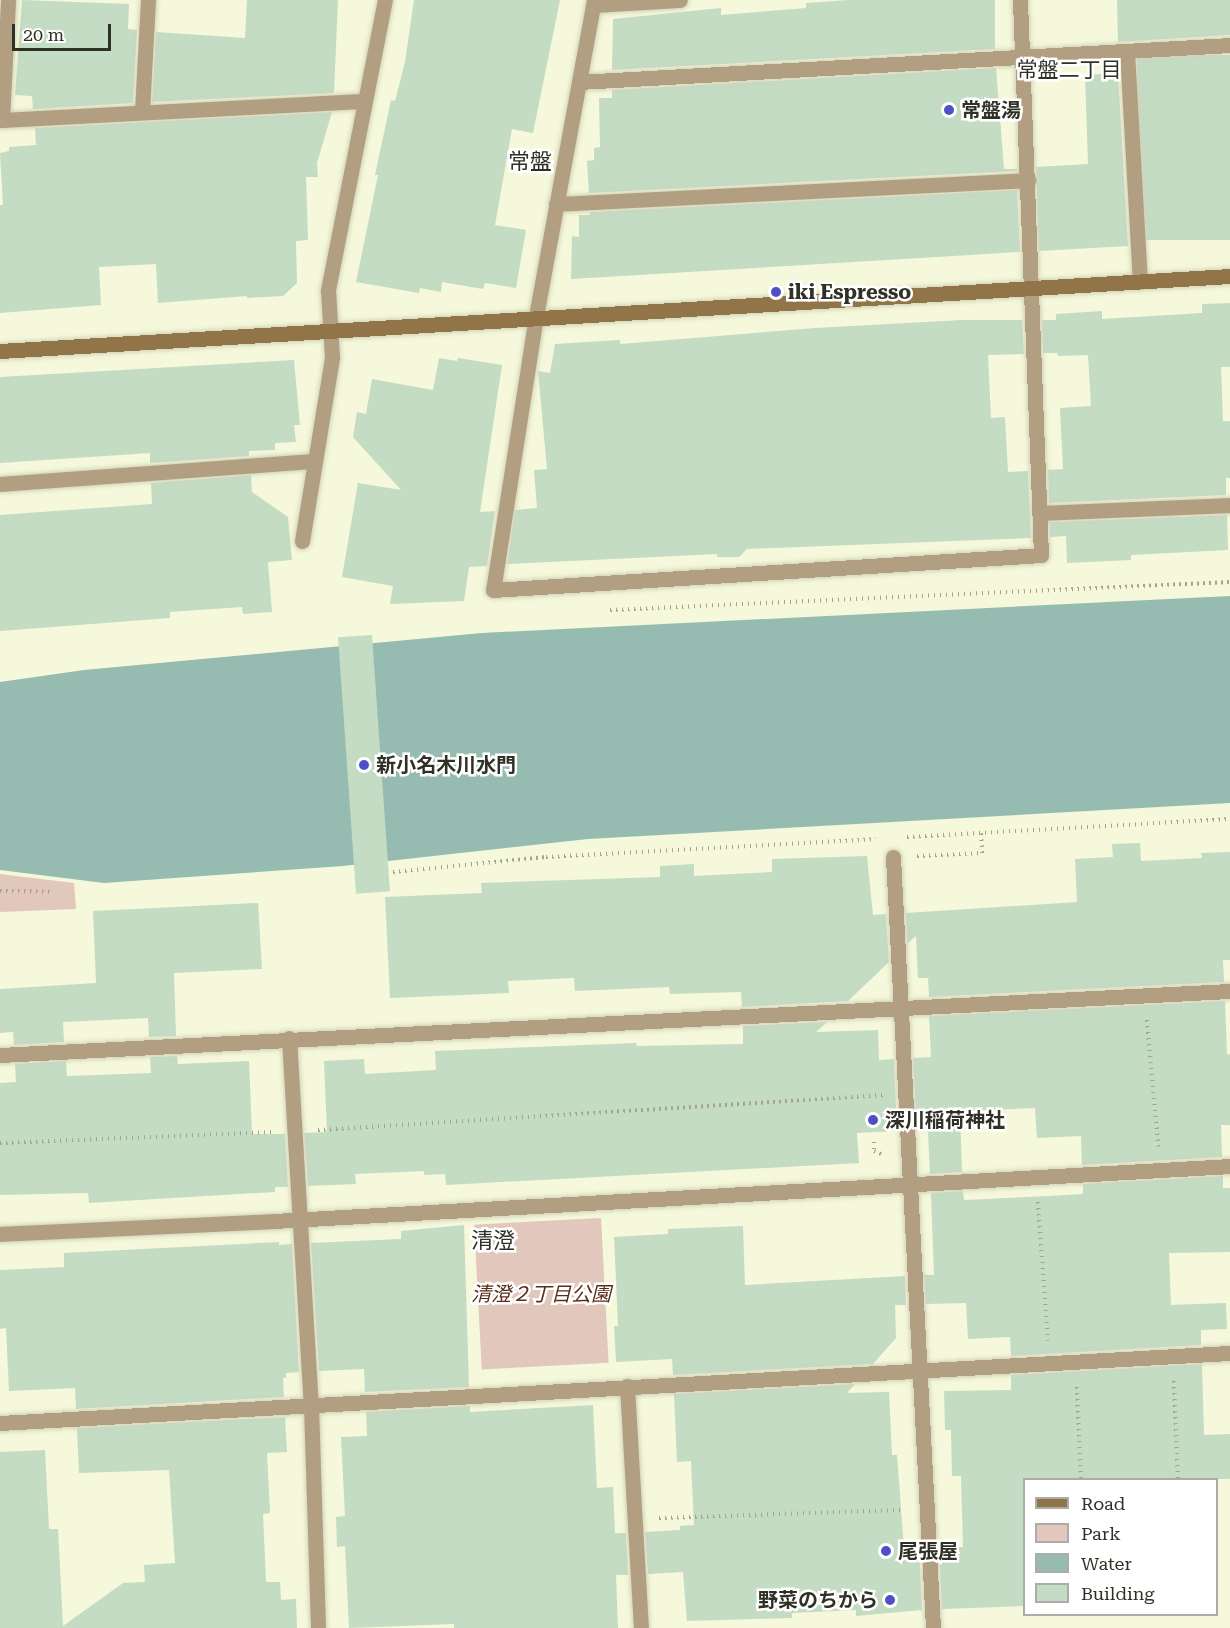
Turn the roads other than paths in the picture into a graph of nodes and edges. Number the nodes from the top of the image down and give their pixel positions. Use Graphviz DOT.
graph roads {
  1 [pos="8,0"];
  2 [pos="148,0"];
  3 [pos="385,0"];
  4 [pos="680,0"];
  5 [pos="1020,0"];
  6 [pos="594,3"];
  7 [pos="1230,45"];
  8 [pos="1127,51"];
  9 [pos="1022,57"];
  10 [pos="579,82"];
  11 [pos="364,101"];
  12 [pos="142,111"];
  13 [pos="1,120"];
  14 [pos="1028,180"];
  15 [pos="556,204"];
  16 [pos="1230,276"];
  17 [pos="1140,282"];
  18 [pos="1033,287"];
  19 [pos="536,316"];
  20 [pos="331,330"];
  21 [pos="0,351"];
  22 [pos="315,461"];
  23 [pos="0,484"];
  24 [pos="1230,505"];
  25 [pos="1041,513"];
  26 [pos="302,541"];
  27 [pos="893,857"];
  28 [pos="1230,991"];
  29 [pos="901,1008"];
  30 [pos="289,1038"];
  31 [pos="0,1055"];
  32 [pos="1230,1166"];
  33 [pos="909,1185"];
  34 [pos="301,1219"];
  35 [pos="0,1234"];
  36 [pos="1230,1353"];
  37 [pos="920,1371"];
  38 [pos="627,1386"];
  39 [pos="311,1405"];
  40 [pos="0,1423"];
  41 [pos="318,1628"];
  42 [pos="641,1628"];
  43 [pos="933,1628"];
  1 -- 13 [label="street"];
  2 -- 12 [label="street"];
  3 -- 11 [label="street"];
  4 -- 6 [label="street"];
  5 -- 9 [label="street"];
  6 -- 10 [label="street"];
  7 -- 8 [label="street"];
  8 -- 9 [label="street"];
  8 -- 17 [label="street"];
  9 -- 10 [label="street"];
  9 -- 14 [label="street"];
  10 -- 15 [label="street"];
  11 -- 12 [label="street"];
  11 -- 20 [label="street"];
  12 -- 13 [label="street"];
  14 -- 15 [label="street"];
  14 -- 18 [label="street"];
  15 -- 19 [label="street"];
  16 -- 17 [label="street"];
  17 -- 18 [label="street"];
  18 -- 19 [label="street"];
  18 -- 25 [label="street"];
  19 -- 20 [label="street"];
  19 -- 25 [label="street"];
  20 -- 21 [label="street"];
  20 -- 22 [label="street"];
  22 -- 23 [label="street"];
  22 -- 26 [label="street"];
  24 -- 25 [label="street"];
  27 -- 29 [label="street"];
  28 -- 29 [label="street"];
  29 -- 30 [label="street"];
  29 -- 33 [label="street"];
  30 -- 31 [label="street"];
  30 -- 34 [label="street"];
  32 -- 33 [label="street"];
  33 -- 34 [label="street"];
  33 -- 37 [label="street"];
  34 -- 35 [label="street"];
  34 -- 39 [label="street"];
  36 -- 37 [label="street"];
  37 -- 38 [label="street"];
  37 -- 43 [label="street"];
  38 -- 39 [label="street"];
  38 -- 42 [label="street"];
  39 -- 40 [label="street"];
  39 -- 41 [label="street"];
}
